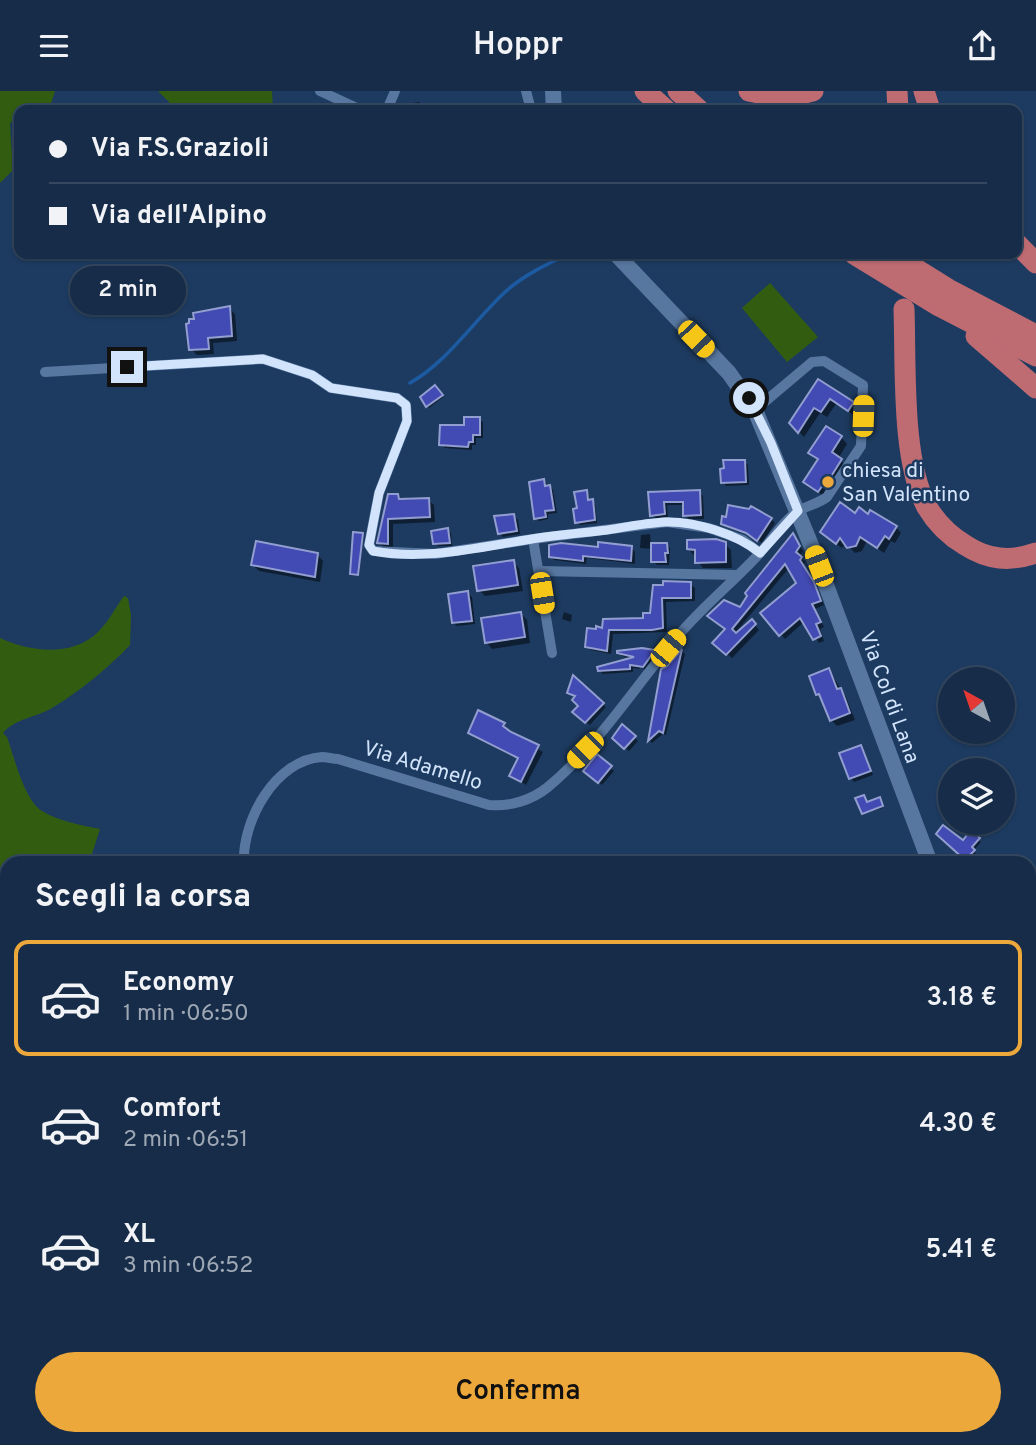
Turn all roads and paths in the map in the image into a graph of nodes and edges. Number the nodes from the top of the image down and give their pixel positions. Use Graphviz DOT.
graph roads {
  1 [pos="320,91"];
  2 [pos="645,91"];
  3 [pos="678,91"];
  4 [pos="749,91"];
  5 [pos="813,91"];
  6 [pos="350,105"];
  7 [pos="660,105"];
  8 [pos="693,105"];
  9 [pos="1022,249"];
  10 [pos="620,259"];
  11 [pos="862,259"];
  12 [pos="900,259"];
  13 [pos="1036,263"];
  14 [pos="939,306"];
  15 [pos="904,309"];
  16 [pos="1036,335"];
  17 [pos="1036,356"];
  18 [pos="45,372"];
  19 [pos="1036,388"];
  20 [pos="755,410"];
  21 [pos="798,511"];
  22 [pos="533,539"];
  23 [pos="760,553"];
  24 [pos="1036,553"];
  25 [pos="539,571"];
  26 [pos="738,575"];
  27 [pos="552,653"];
  28 [pos="244,856"];
  29 [pos="927,856"];
  1 -- 6 [label="street"];
  2 -- 7 [label="highway"];
  3 -- 8 [label="highway"];
  4 -- 5 [label="highway"];
  9 -- 13 [label="highway"];
  10 -- 20 [label="main road, Via Col di Lana"];
  11 -- 14 [label="highway"];
  12 -- 16 [label="highway"];
  14 -- 17 [label="highway"];
  14 -- 19 [label="highway"];
  15 -- 24 [label="highway"];
  18 -- 22 [label="street"];
  20 -- 21 [label="main road, Via Col di Lana"];
  20 -- 21 [label="street, Via Adamello"];
  21 -- 23 [label="street, Via Adamello"];
  21 -- 29 [label="main road, Via Col di Lana"];
  22 -- 23 [label="street"];
  22 -- 25 [label="street"];
  23 -- 26 [label="street, Via Adamello"];
  25 -- 26 [label="street"];
  25 -- 27 [label="street"];
  26 -- 28 [label="street, Via Adamello"];
}
